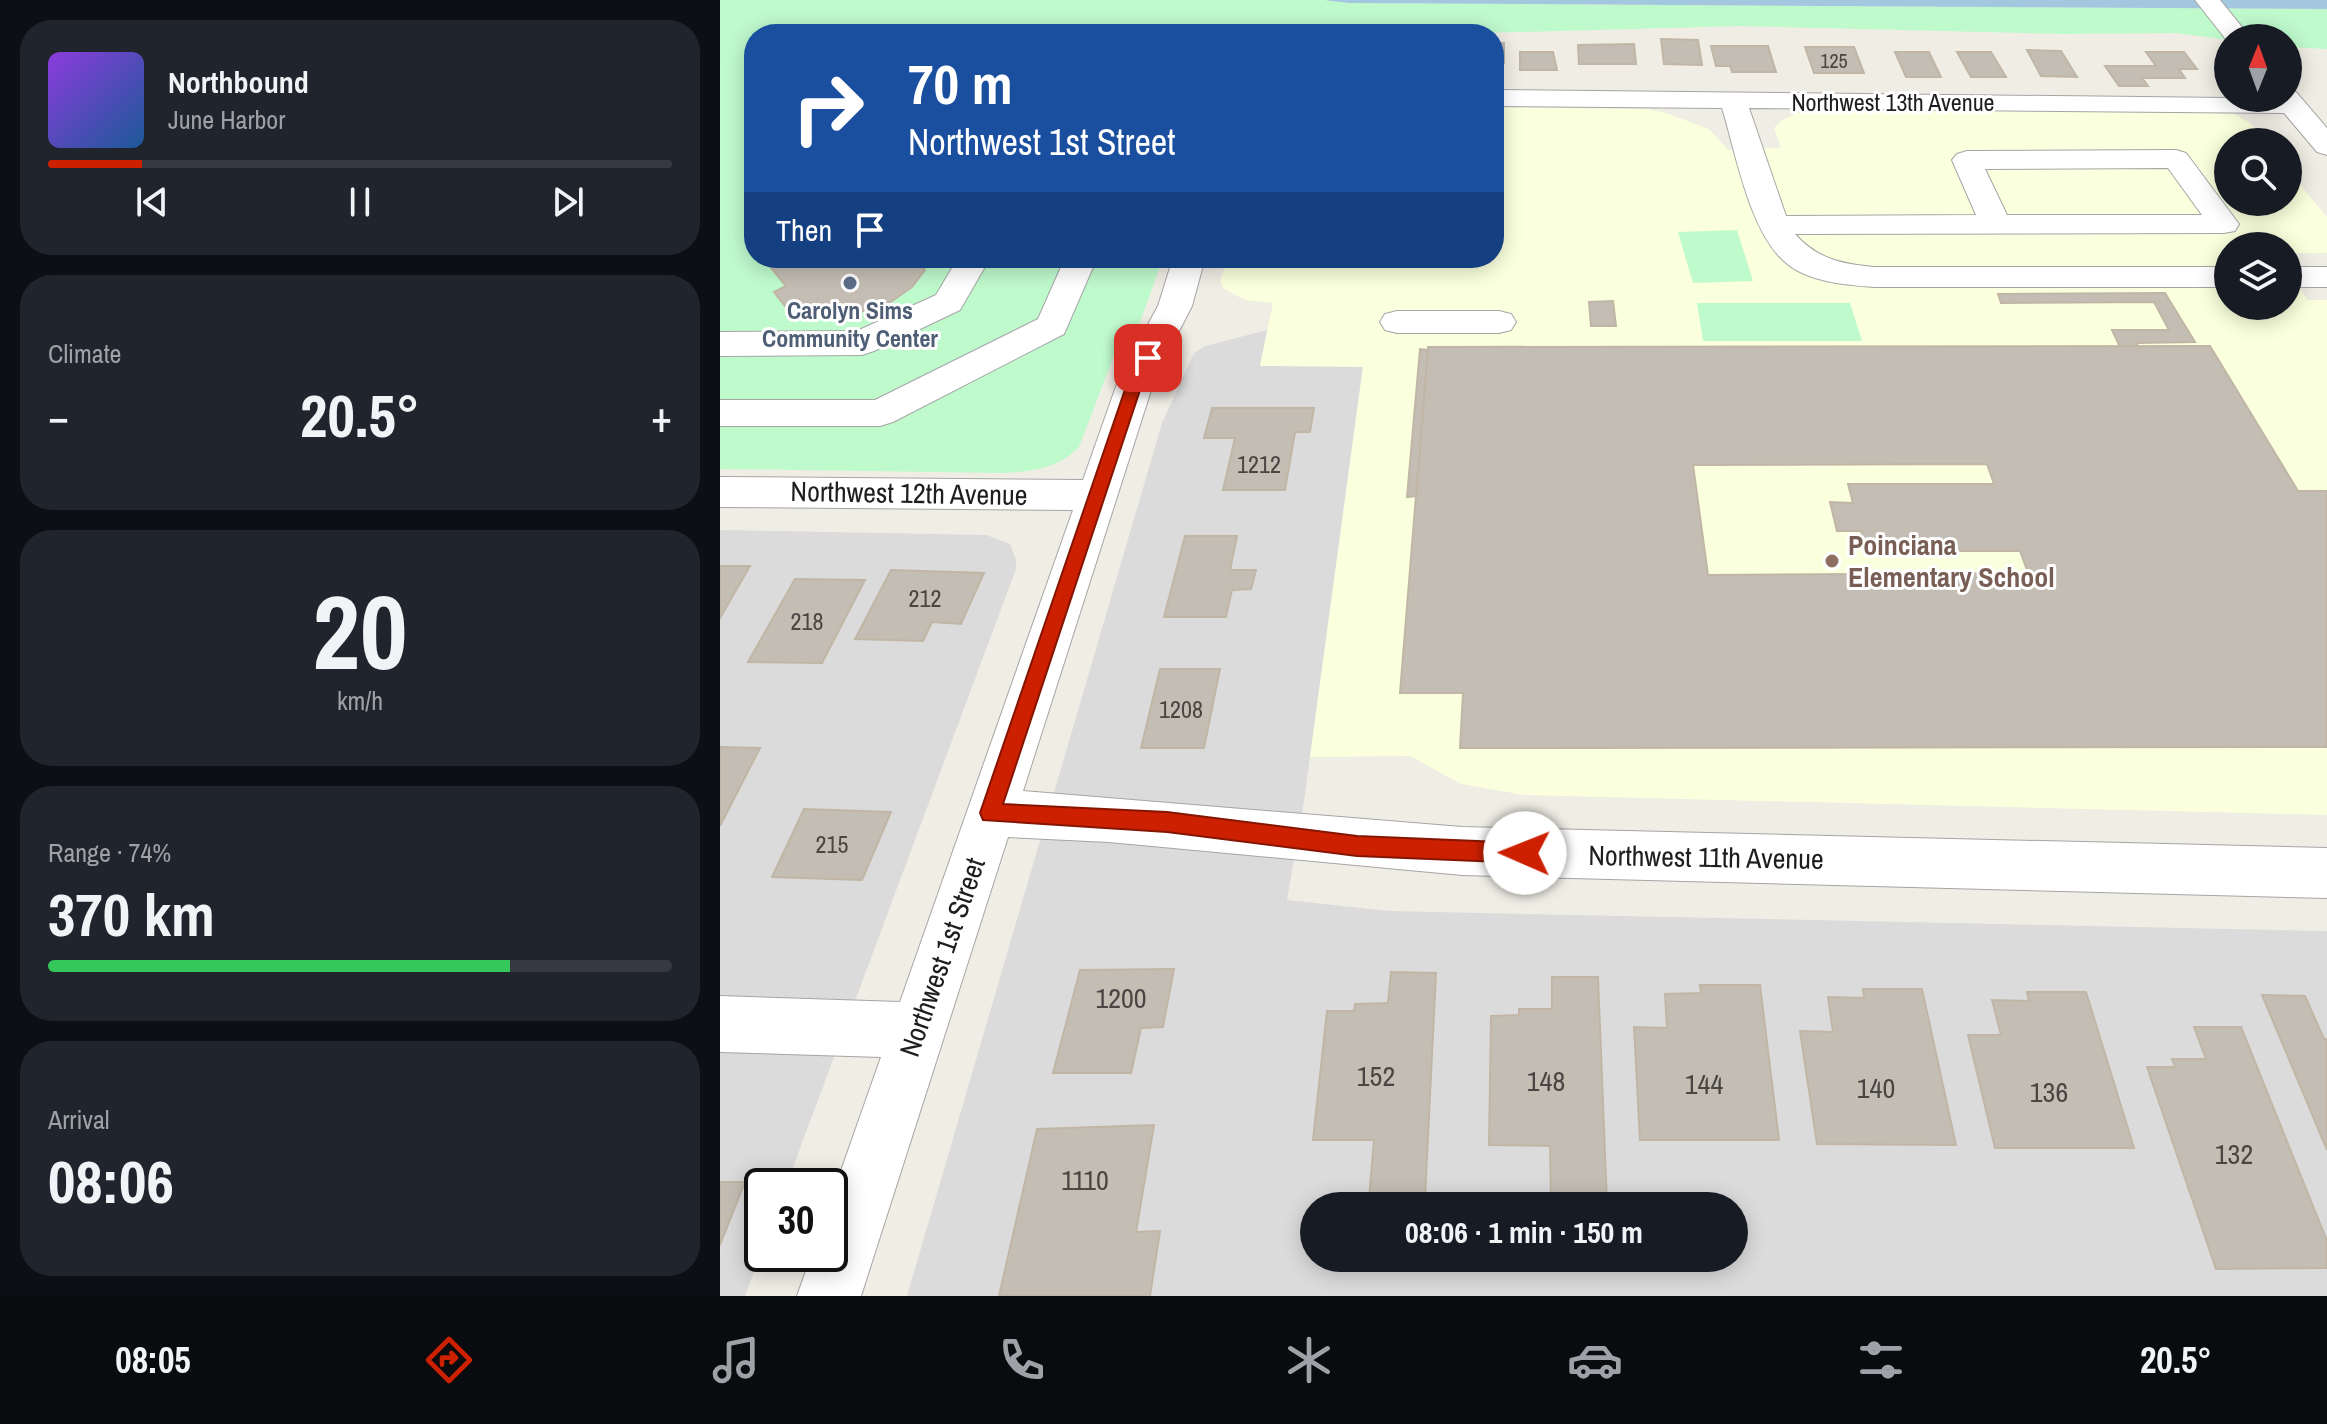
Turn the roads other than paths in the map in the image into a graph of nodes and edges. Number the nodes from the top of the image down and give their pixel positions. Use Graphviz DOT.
graph roads {
  1 [pos="2214,8"];
  2 [pos="2227,24"];
  3 [pos="1504,98"];
  4 [pos="1733,101"];
  5 [pos="2214,102"];
  6 [pos="2297,112"];
  7 [pos="2327,146"];
  8 [pos="1774,225"];
  9 [pos="1996,225"];
  10 [pos="968,268"];
  11 [pos="1077,268"];
  12 [pos="1186,268"];
  13 [pos="2214,277"];
  14 [pos="2302,277"];
  15 [pos="2327,277"];
  16 [pos="1397,322"];
  17 [pos="1499,322"];
  18 [pos="720,344"];
  19 [pos="720,413"];
  20 [pos="720,492"];
  21 [pos="1097,495"];
  22 [pos="990,813"];
  23 [pos="2327,873"];
  24 [pos="720,1024"];
  25 [pos="918,1030"];
  26 [pos="829,1296"];
  1 -- 2 [label="street"];
  3 -- 4 [label="street, Northwest 13th Avenue"];
  4 -- 5 [label="street, Northwest 13th Avenue"];
  4 -- 8 [label="street"];
  6 -- 7 [label="street"];
  8 -- 9 [label="street"];
  8 -- 13 [label="street"];
  9 -- 9 [label="street"];
  10 -- 18 [label="street"];
  11 -- 19 [label="street"];
  12 -- 21 [label="street, Northwest 1st Street"];
  14 -- 15 [label="street"];
  16 -- 17 [label="street"];
  20 -- 21 [label="street, Northwest 12th Avenue"];
  21 -- 22 [label="street, Northwest 1st Street"];
  22 -- 23 [label="street, Northwest 11th Avenue"];
  22 -- 25 [label="street, Northwest 1st Street"];
  24 -- 25 [label="street"];
  25 -- 26 [label="street, Northwest 1st Street"];
}
